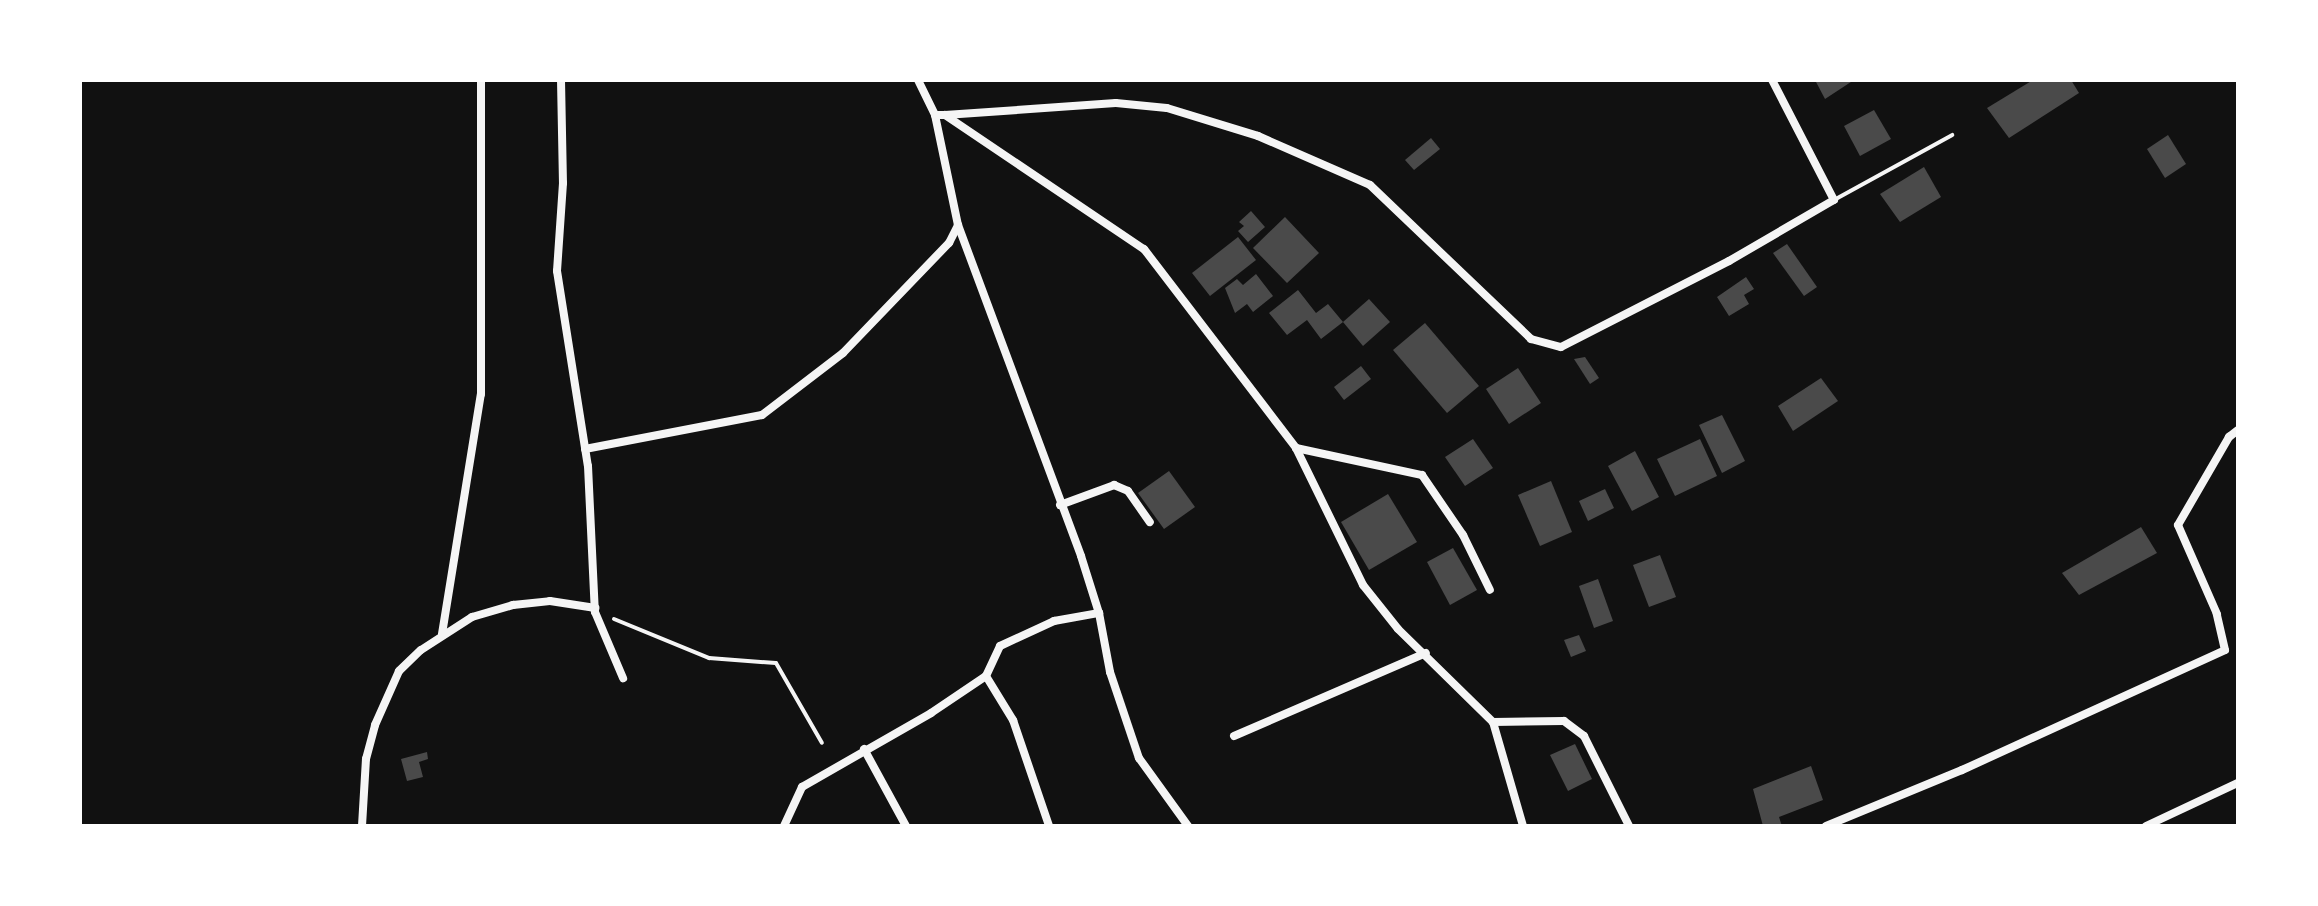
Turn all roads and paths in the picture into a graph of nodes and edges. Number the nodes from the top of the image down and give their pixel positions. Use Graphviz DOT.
graph roads {
  1 [pos="481,80"];
  2 [pos="561,80"];
  3 [pos="918,80"];
  4 [pos="1772,80"];
  5 [pos="945,114"];
  6 [pos="934,115"];
  7 [pos="1952,135"];
  8 [pos="1834,200"];
  9 [pos="958,225"];
  10 [pos="2238,430"];
  11 [pos="1296,448"];
  12 [pos="586,450"];
  13 [pos="1060,505"];
  14 [pos="1150,522"];
  15 [pos="1490,590"];
  16 [pos="595,610"];
  17 [pos="1099,613"];
  18 [pos="442,634"];
  19 [pos="2238,642"];
  20 [pos="2225,650"];
  21 [pos="1426,653"];
  22 [pos="986,676"];
  23 [pos="623,678"];
  24 [pos="1493,722"];
  25 [pos="1234,736"];
  26 [pos="822,743"];
  27 [pos="864,749"];
  28 [pos="2238,783"];
  29 [pos="362,826"];
  30 [pos="784,826"];
  31 [pos="906,826"];
  32 [pos="1049,826"];
  33 [pos="1188,826"];
  34 [pos="1524,826"];
  35 [pos="1629,826"];
  36 [pos="1826,826"];
  37 [pos="2146,826"];
  1 -- 18 [label="street"];
  2 -- 12 [label="street"];
  3 -- 6 [label="street"];
  4 -- 8 [label="street"];
  5 -- 6 [label="street"];
  5 -- 8 [label="street"];
  5 -- 11 [label="street"];
  6 -- 9 [label="street"];
  7 -- 8 [label="lane"];
  9 -- 12 [label="street"];
  9 -- 13 [label="street"];
  10 -- 20 [label="street"];
  11 -- 15 [label="street"];
  11 -- 21 [label="street"];
  12 -- 16 [label="street"];
  13 -- 14 [label="street"];
  13 -- 17 [label="street"];
  16 -- 18 [label="street"];
  16 -- 23 [label="street"];
  16 -- 26 [label="path"];
  17 -- 22 [label="street"];
  17 -- 33 [label="street"];
  18 -- 29 [label="street"];
  19 -- 20 [label="street"];
  20 -- 36 [label="street"];
  21 -- 24 [label="street"];
  21 -- 25 [label="street"];
  22 -- 27 [label="street"];
  22 -- 32 [label="street"];
  24 -- 34 [label="street"];
  24 -- 35 [label="street"];
  27 -- 30 [label="street"];
  27 -- 31 [label="street"];
  28 -- 37 [label="street"];
}
